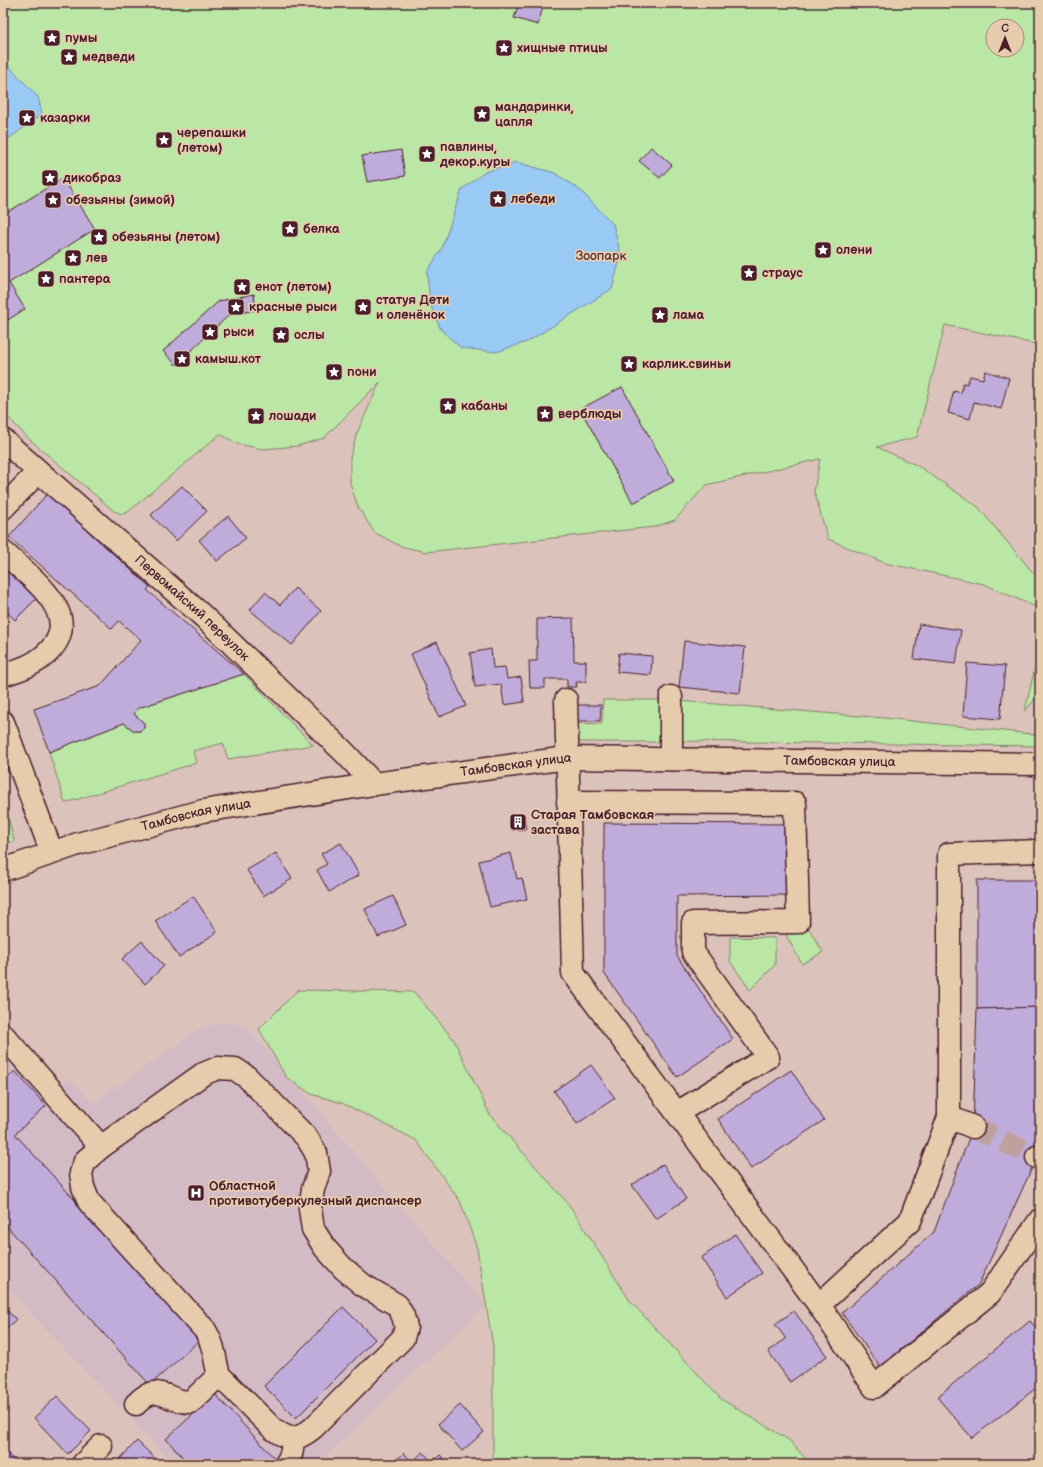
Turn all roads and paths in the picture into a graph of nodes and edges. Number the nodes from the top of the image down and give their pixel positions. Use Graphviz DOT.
graph roads {
  1 [pos="6,447"];
  2 [pos="38,472"];
  3 [pos="3,508"];
  4 [pos="3,552"];
  5 [pos="3,675"];
  6 [pos="671,697"];
  7 [pos="566,700"];
  8 [pos="3,722"];
  9 [pos="567,758"];
  10 [pos="671,758"];
  11 [pos="1040,764"];
  12 [pos="374,784"];
  13 [pos="568,802"];
  14 [pos="1040,851"];
  15 [pos="52,853"];
  16 [pos="3,870"];
  17 [pos="3,1035"];
  18 [pos="677,1113"];
  19 [pos="949,1117"];
  20 [pos="973,1127"];
  21 [pos="101,1147"];
  22 [pos="1040,1220"];
  23 [pos="819,1305"];
  24 [pos="219,1375"];
  25 [pos="136,1404"];
  26 [pos="292,1439"];
  27 [pos="101,1446"];
  28 [pos="83,1464"];
  29 [pos="286,1464"];
  1 -- 2 [label="main road, Первомайский переулок"];
  2 -- 3 [label="main road"];
  2 -- 12 [label="main road, Первомайский переулок"];
  4 -- 5 [label="main road"];
  6 -- 10 [label="main road"];
  7 -- 9 [label="main road"];
  8 -- 15 [label="main road"];
  9 -- 10 [label="main road, Тамбовская улица"];
  9 -- 12 [label="main road, Тамбовская улица"];
  9 -- 13 [label="main road"];
  10 -- 11 [label="main road, Тамбовская улица"];
  12 -- 15 [label="main road, Тамбовская улица"];
  13 -- 18 [label="main road"];
  13 -- 18 [label="main road"];
  14 -- 19 [label="main road"];
  15 -- 16 [label="main road, Тамбовская улица"];
  17 -- 21 [label="main road"];
  18 -- 23 [label="main road"];
  19 -- 20 [label="main road"];
  19 -- 23 [label="main road"];
  21 -- 24 [label="main road"];
  21 -- 26 [label="main road"];
  22 -- 23 [label="main road"];
  24 -- 25 [label="main road"];
  24 -- 26 [label="main road"];
  26 -- 29 [label="main road"];
  27 -- 28 [label="main road"];
}
